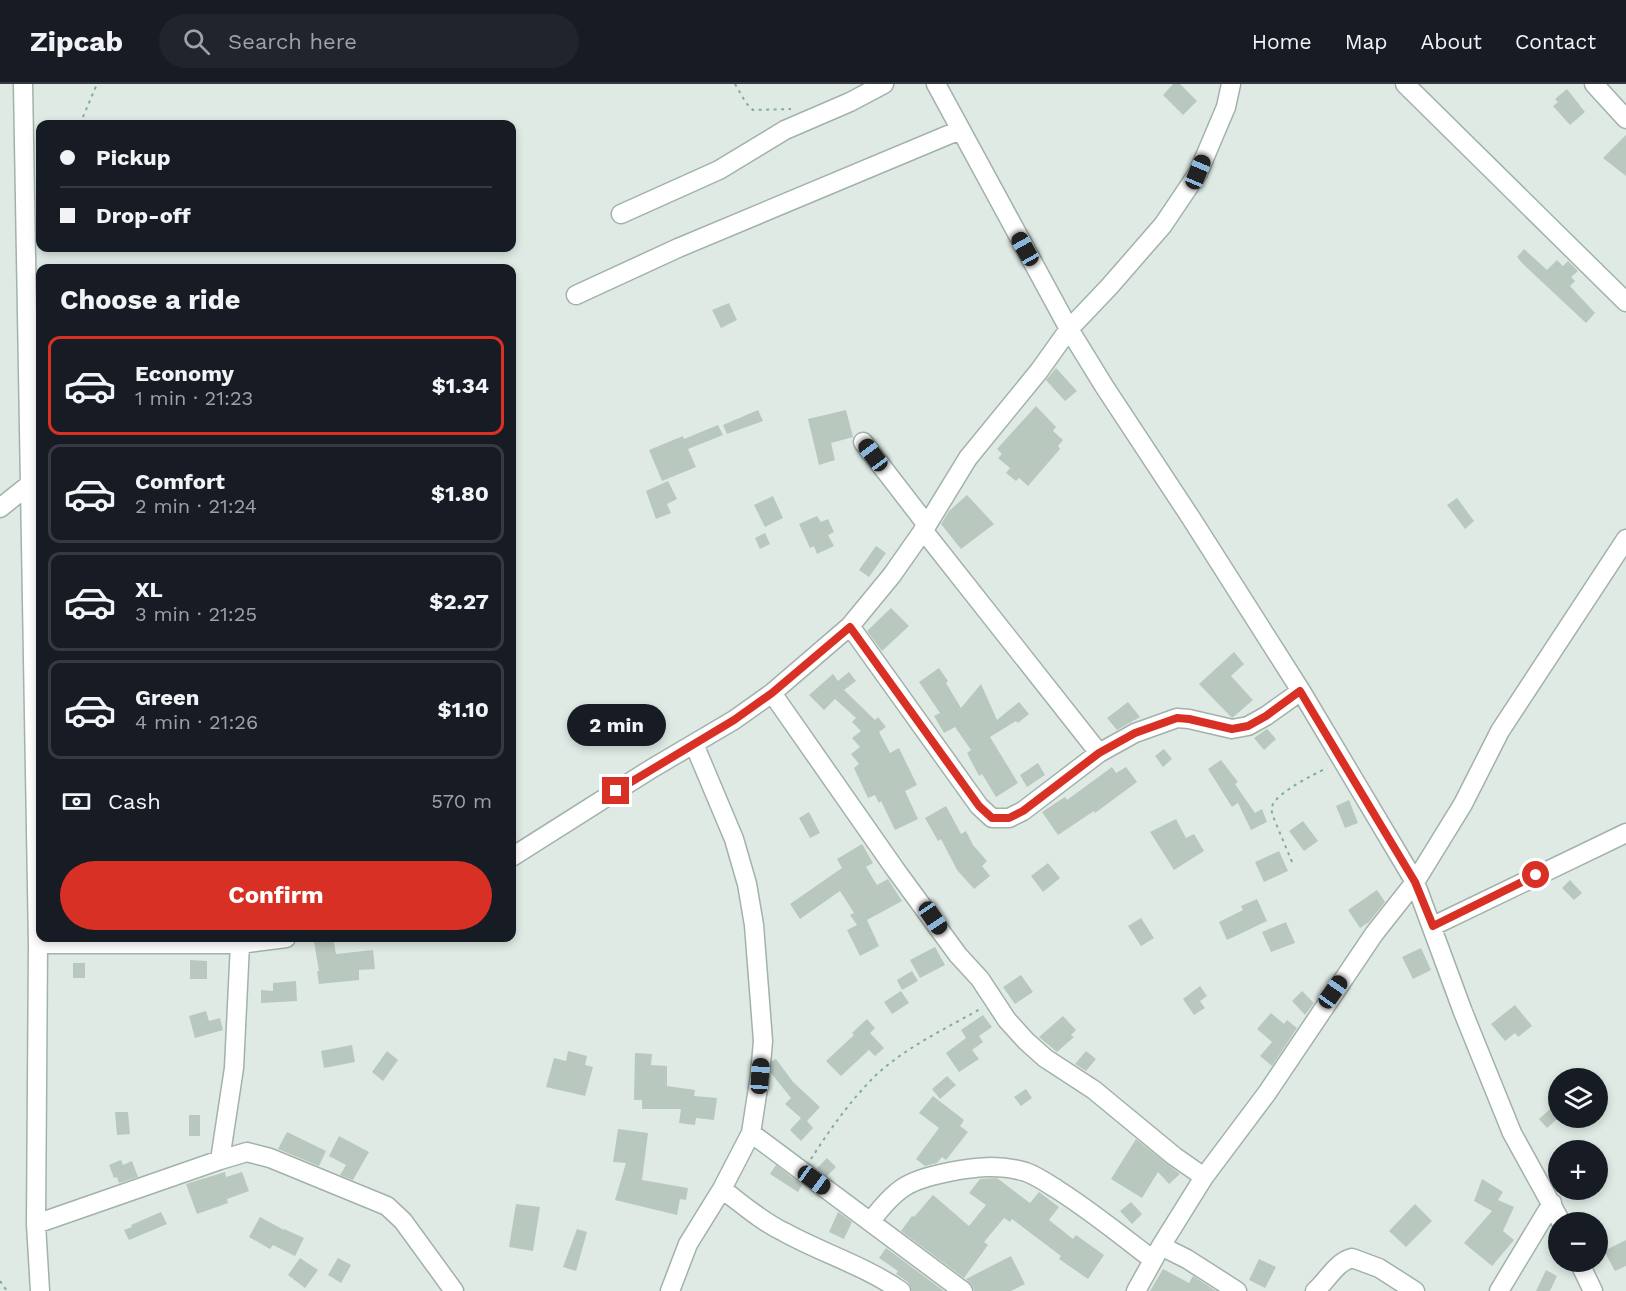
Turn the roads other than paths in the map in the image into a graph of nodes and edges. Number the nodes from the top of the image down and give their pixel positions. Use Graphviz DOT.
graph roads {
  1 [pos="23,84"];
  2 [pos="884,84"];
  3 [pos="936,84"];
  4 [pos="1231,84"];
  5 [pos="1405,84"];
  6 [pos="1593,84"];
  7 [pos="1626,119"];
  8 [pos="960,130"];
  9 [pos="621,214"];
  10 [pos="576,295"];
  11 [pos="1626,302"];
  12 [pos="1069,329"];
  13 [pos="863,442"];
  14 [pos="30,484"];
  15 [pos="0,507"];
  16 [pos="925,527"];
  17 [pos="1626,539"];
  18 [pos="850,627"];
  19 [pos="1300,691"];
  20 [pos="772,693"];
  21 [pos="694,744"];
  22 [pos="1099,753"];
  23 [pos="36,829"];
  24 [pos="1626,833"];
  25 [pos="516,855"];
  26 [pos="1415,882"];
  27 [pos="1433,926"];
  28 [pos="255,942"];
  29 [pos="38,944"];
  30 [pos="240,944"];
  31 [pos="751,1133"];
  32 [pos="220,1160"];
  33 [pos="1204,1177"];
  34 [pos="722,1189"];
  35 [pos="1552,1203"];
  36 [pos="1556,1212"];
  37 [pos="871,1221"];
  38 [pos="36,1224"];
  39 [pos="1157,1253"];
  40 [pos="1584,1272"];
  41 [pos="40,1291"];
  42 [pos="454,1291"];
  43 [pos="670,1291"];
  44 [pos="901,1291"];
  45 [pos="963,1291"];
  46 [pos="1136,1291"];
  47 [pos="1237,1291"];
  48 [pos="1315,1291"];
  49 [pos="1415,1291"];
  50 [pos="1499,1291"];
  51 [pos="1593,1291"];
  1 -- 14 [label="street"];
  2 -- 9 [label="street"];
  3 -- 8 [label="street"];
  4 -- 12 [label="street"];
  5 -- 11 [label="street"];
  6 -- 7 [label="street"];
  8 -- 10 [label="street"];
  8 -- 12 [label="street"];
  12 -- 16 [label="street"];
  12 -- 19 [label="street"];
  13 -- 16 [label="street"];
  14 -- 15 [label="street"];
  14 -- 23 [label="street"];
  16 -- 18 [label="street"];
  16 -- 22 [label="street"];
  17 -- 26 [label="street"];
  18 -- 20 [label="street"];
  18 -- 22 [label="street"];
  19 -- 22 [label="street"];
  19 -- 26 [label="street"];
  20 -- 21 [label="street"];
  20 -- 33 [label="street"];
  21 -- 25 [label="street"];
  21 -- 31 [label="street"];
  24 -- 27 [label="street"];
  26 -- 27 [label="street"];
  26 -- 33 [label="street"];
  27 -- 35 [label="street"];
  28 -- 30 [label="street"];
  29 -- 30 [label="street"];
  29 -- 38 [label="street"];
  30 -- 32 [label="street"];
  31 -- 34 [label="street"];
  31 -- 37 [label="street"];
  32 -- 38 [label="street"];
  32 -- 42 [label="street"];
  33 -- 39 [label="street"];
  34 -- 43 [label="street"];
  34 -- 44 [label="street"];
  35 -- 36 [label="street"];
  35 -- 50 [label="street"];
  37 -- 39 [label="street"];
  37 -- 45 [label="street"];
  38 -- 41 [label="street"];
  39 -- 46 [label="street"];
  39 -- 47 [label="street"];
  40 -- 51 [label="street"];
  48 -- 49 [label="street"];
}
